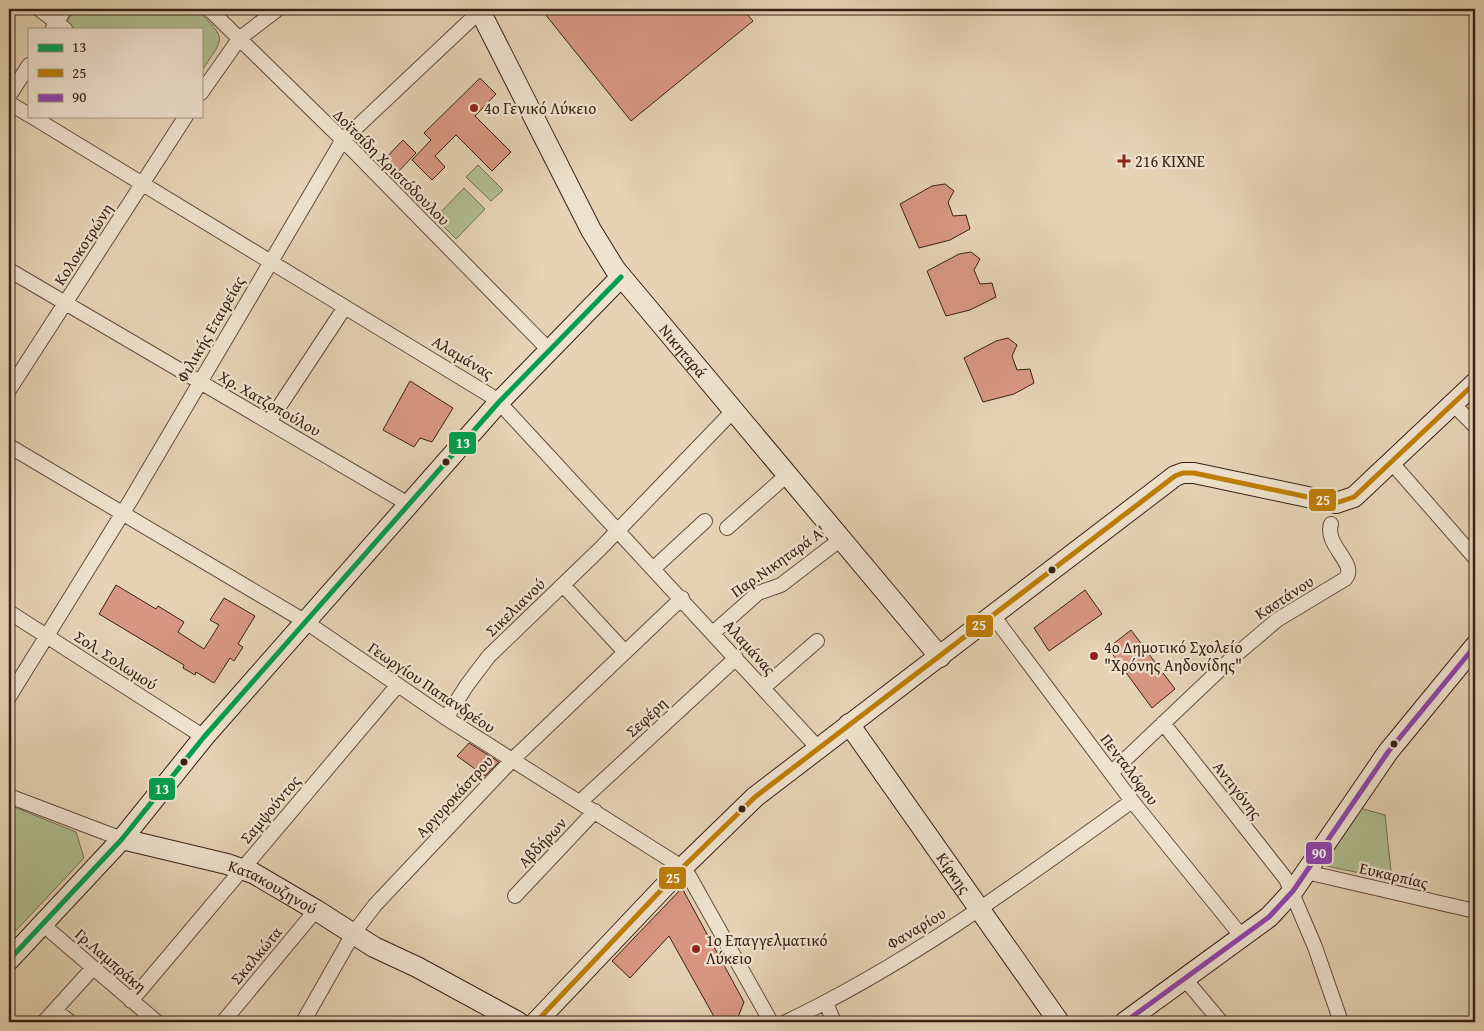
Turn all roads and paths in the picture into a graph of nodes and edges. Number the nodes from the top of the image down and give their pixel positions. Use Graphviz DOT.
graph roads {
  1 [pos="40,9"];
  2 [pos="65,9"];
  3 [pos="209,9"];
  4 [pos="278,9"];
  5 [pos="480,10"];
  6 [pos="58,26"];
  7 [pos="239,39"];
  8 [pos="28,67"];
  9 [pos="202,91"];
  10 [pos="9,96"];
  11 [pos="9,103"];
  12 [pos="28,115"];
  13 [pos="33,118"];
  14 [pos="183,118"];
  15 [pos="342,140"];
  16 [pos="142,184"];
  17 [pos="270,261"];
  18 [pos="9,270"];
  19 [pos="621,277"];
  20 [pos="65,303"];
  21 [pos="346,307"];
  22 [pos="549,350"];
  23 [pos="199,382"];
  24 [pos="1475,383"];
  25 [pos="9,390"];
  26 [pos="500,402"];
  27 [pos="1453,404"];
  28 [pos="733,411"];
  29 [pos="269,422"];
  30 [pos="1475,426"];
  31 [pos="9,446"];
  32 [pos="1392,463"];
  33 [pos="787,475"];
  34 [pos="410,504"];
  35 [pos="123,512"];
  36 [pos="705,520"];
  37 [pos="1331,524"];
  38 [pos="727,528"];
  39 [pos="619,530"];
  40 [pos="841,538"];
  41 [pos="1475,558"];
  42 [pos="654,568"];
  43 [pos="563,586"];
  44 [pos="682,598"];
  45 [pos="9,612"];
  46 [pos="994,617"];
  47 [pos="306,622"];
  48 [pos="713,633"];
  49 [pos="47,636"];
  50 [pos="817,641"];
  51 [pos="624,651"];
  52 [pos="1474,651"];
  53 [pos="940,657"];
  54 [pos="736,658"];
  55 [pos="397,686"];
  56 [pos="764,688"];
  57 [pos="9,697"];
  58 [pos="446,718"];
  59 [pos="1163,723"];
  60 [pos="849,724"];
  61 [pos="204,738"];
  62 [pos="818,748"];
  63 [pos="512,760"];
  64 [pos="1111,773"];
  65 [pos="9,796"];
  66 [pos="1132,801"];
  67 [pos="580,802"];
  68 [pos="595,811"];
  69 [pos="122,839"];
  70 [pos="682,868"];
  71 [pos="242,869"];
  72 [pos="1306,872"];
  73 [pos="1290,885"];
  74 [pos="515,896"];
  75 [pos="316,910"];
  76 [pos="979,911"];
  77 [pos="1475,911"];
  78 [pos="42,924"];
  79 [pos="353,934"];
  80 [pos="1243,938"];
  81 [pos="9,960"];
  82 [pos="94,968"];
  83 [pos="1184,978"];
  84 [pos="131,1001"];
  85 [pos="826,1003"];
  86 [pos="56,1010"];
  87 [pos="44,1022"];
  88 [pos="70,1022"];
  89 [pos="157,1022"];
  90 [pos="222,1022"];
  91 [pos="303,1022"];
  92 [pos="518,1022"];
  93 [pos="536,1022"];
  94 [pos="771,1022"];
  95 [pos="786,1022"];
  96 [pos="834,1022"];
  97 [pos="1059,1022"];
  98 [pos="1124,1022"];
  99 [pos="1221,1022"];
  100 [pos="1341,1022"];
  1 -- 6 [label="street"];
  2 -- 6 [label="street"];
  3 -- 7 [label="street, Δοϊτσίδη Χριστόδουλου"];
  4 -- 7 [label="street"];
  5 -- 15 [label="street, Φιλικής Εταιρείας"];
  5 -- 19 [label="street, Νικηταρά"];
  7 -- 9 [label="street"];
  7 -- 15 [label="street, Δοϊτσίδη Χριστόδουλου"];
  8 -- 10 [label="street"];
  11 -- 12 [label="street, Αλαμάνας"];
  13 -- 16 [label="street, Αλαμάνας"];
  14 -- 16 [label="street, Κολοκοτρώνη"];
  15 -- 17 [label="street, Φιλικής Εταιρείας"];
  15 -- 22 [label="street, Δοϊτσίδη Χριστόδουλου"];
  16 -- 17 [label="street, Αλαμάνας"];
  16 -- 20 [label="street, Κολοκοτρώνη"];
  17 -- 21 [label="street, Αλαμάνας"];
  17 -- 23 [label="street, Φιλικής Εταιρείας"];
  18 -- 20 [label="street, Χρ. Χατζοπούλου"];
  19 -- 22 [label="street"];
  19 -- 28 [label="street, Νικηταρά"];
  20 -- 23 [label="street, Χρ. Χατζοπούλου"];
  20 -- 25 [label="street, Κολοκοτρώνη"];
  21 -- 26 [label="street, Αλαμάνας"];
  21 -- 29 [label="street"];
  22 -- 26 [label="street"];
  23 -- 29 [label="street, Χρ. Χατζοπούλου"];
  23 -- 35 [label="street, Φιλικής Εταιρείας"];
  24 -- 27 [label="street"];
  26 -- 34 [label="street"];
  26 -- 39 [label="street, Αλαμάνας"];
  27 -- 30 [label="street"];
  27 -- 32 [label="street"];
  28 -- 33 [label="street, Νικηταρά"];
  28 -- 39 [label="street, Σικελιανού"];
  29 -- 34 [label="street, Χρ. Χατζοπούλου"];
  31 -- 35 [label="street, Γεωργίου Παπανδρέου"];
  32 -- 41 [label="street"];
  32 -- 46 [label="street"];
  33 -- 38 [label="street"];
  33 -- 40 [label="street, Νικηταρά"];
  34 -- 47 [label="street"];
  35 -- 47 [label="street, Γεωργίου Παπανδρέου"];
  35 -- 49 [label="street, Φιλικής Εταιρείας"];
  36 -- 42 [label="street"];
  37 -- 59 [label="street, Καστάνου"];
  39 -- 42 [label="street, Αλαμάνας"];
  39 -- 43 [label="street, Σικελιανού"];
  40 -- 48 [label="street, Παρ.Νικηταρά Α'"];
  40 -- 53 [label="street, Νικηταρά"];
  42 -- 44 [label="street, Αλαμάνας"];
  43 -- 51 [label="street"];
  43 -- 58 [label="street, Σικελιανού"];
  44 -- 48 [label="street, Αλαμάνας"];
  44 -- 51 [label="street, Αργυροκάστρου"];
  45 -- 49 [label="street, Σολ. Σολωμού"];
  46 -- 53 [label="street"];
  46 -- 64 [label="street, Πενταλόφου"];
  47 -- 55 [label="street, Γεωργίου Παπανδρέου"];
  47 -- 61 [label="street"];
  48 -- 54 [label="street, Αλαμάνας"];
  49 -- 57 [label="street, Φιλικής Εταιρείας"];
  49 -- 61 [label="street, Σολ. Σολωμού"];
  50 -- 56 [label="street"];
  51 -- 63 [label="street, Αργυροκάστρου"];
  52 -- 72 [label="street"];
  53 -- 60 [label="street"];
  54 -- 56 [label="street, Αλαμάνας"];
  54 -- 67 [label="street, Σεφέρη"];
  55 -- 58 [label="street, Γεωργίου Παπανδρέου"];
  55 -- 71 [label="street, Σαμψούντος"];
  56 -- 62 [label="street, Αλαμάνας"];
  58 -- 63 [label="street, Γεωργίου Παπανδρέου"];
  59 -- 64 [label="street, Καστάνου"];
  59 -- 73 [label="street, Αντιγόνης"];
  60 -- 62 [label="street"];
  60 -- 76 [label="street, Κίρκης"];
  61 -- 69 [label="street"];
  62 -- 70 [label="street"];
  63 -- 67 [label="street, Γεωργίου Παπανδρέου"];
  63 -- 79 [label="street, Αργυροκάστρου"];
  64 -- 66 [label="street, Πενταλόφου"];
  65 -- 69 [label="street, Κατακουζηνού"];
  66 -- 76 [label="street, Φαναρίου"];
  66 -- 80 [label="street, Πενταλόφου"];
  67 -- 68 [label="street, Γεωργίου Παπανδρέου"];
  68 -- 70 [label="street, Γεωργίου Παπανδρέου"];
  68 -- 74 [label="street, Αβδήρων"];
  69 -- 71 [label="street, Κατακουζηνού"];
  69 -- 78 [label="street"];
  70 -- 93 [label="street"];
  70 -- 94 [label="street, Γεωργίου Παπανδρέου"];
  71 -- 75 [label="street, Κατακουζηνού"];
  71 -- 84 [label="street, Σαμψούντος"];
  72 -- 73 [label="street"];
  72 -- 77 [label="street, Ευκαρπίας"];
  73 -- 80 [label="street"];
  73 -- 100 [label="street, Αντιγόνης"];
  75 -- 79 [label="street, Κατακουζηνού"];
  75 -- 90 [label="street, Σκαλκώτα"];
  76 -- 85 [label="street, Φαναρίου"];
  76 -- 97 [label="street, Κίρκης"];
  78 -- 81 [label="street"];
  78 -- 82 [label="street, Γρ.Λαμπράκη"];
  79 -- 91 [label="street, Αργυροκάστρου"];
  79 -- 92 [label="street, Κατακουζηνού"];
  80 -- 83 [label="street"];
  82 -- 84 [label="street, Γρ.Λαμπράκη"];
  82 -- 86 [label="street"];
  83 -- 98 [label="street"];
  83 -- 99 [label="street"];
  84 -- 89 [label="street, Γρ.Λαμπράκη"];
  85 -- 95 [label="street, Φαναρίου"];
  85 -- 96 [label="street"];
  86 -- 87 [label="street"];
  86 -- 88 [label="street"];
}
